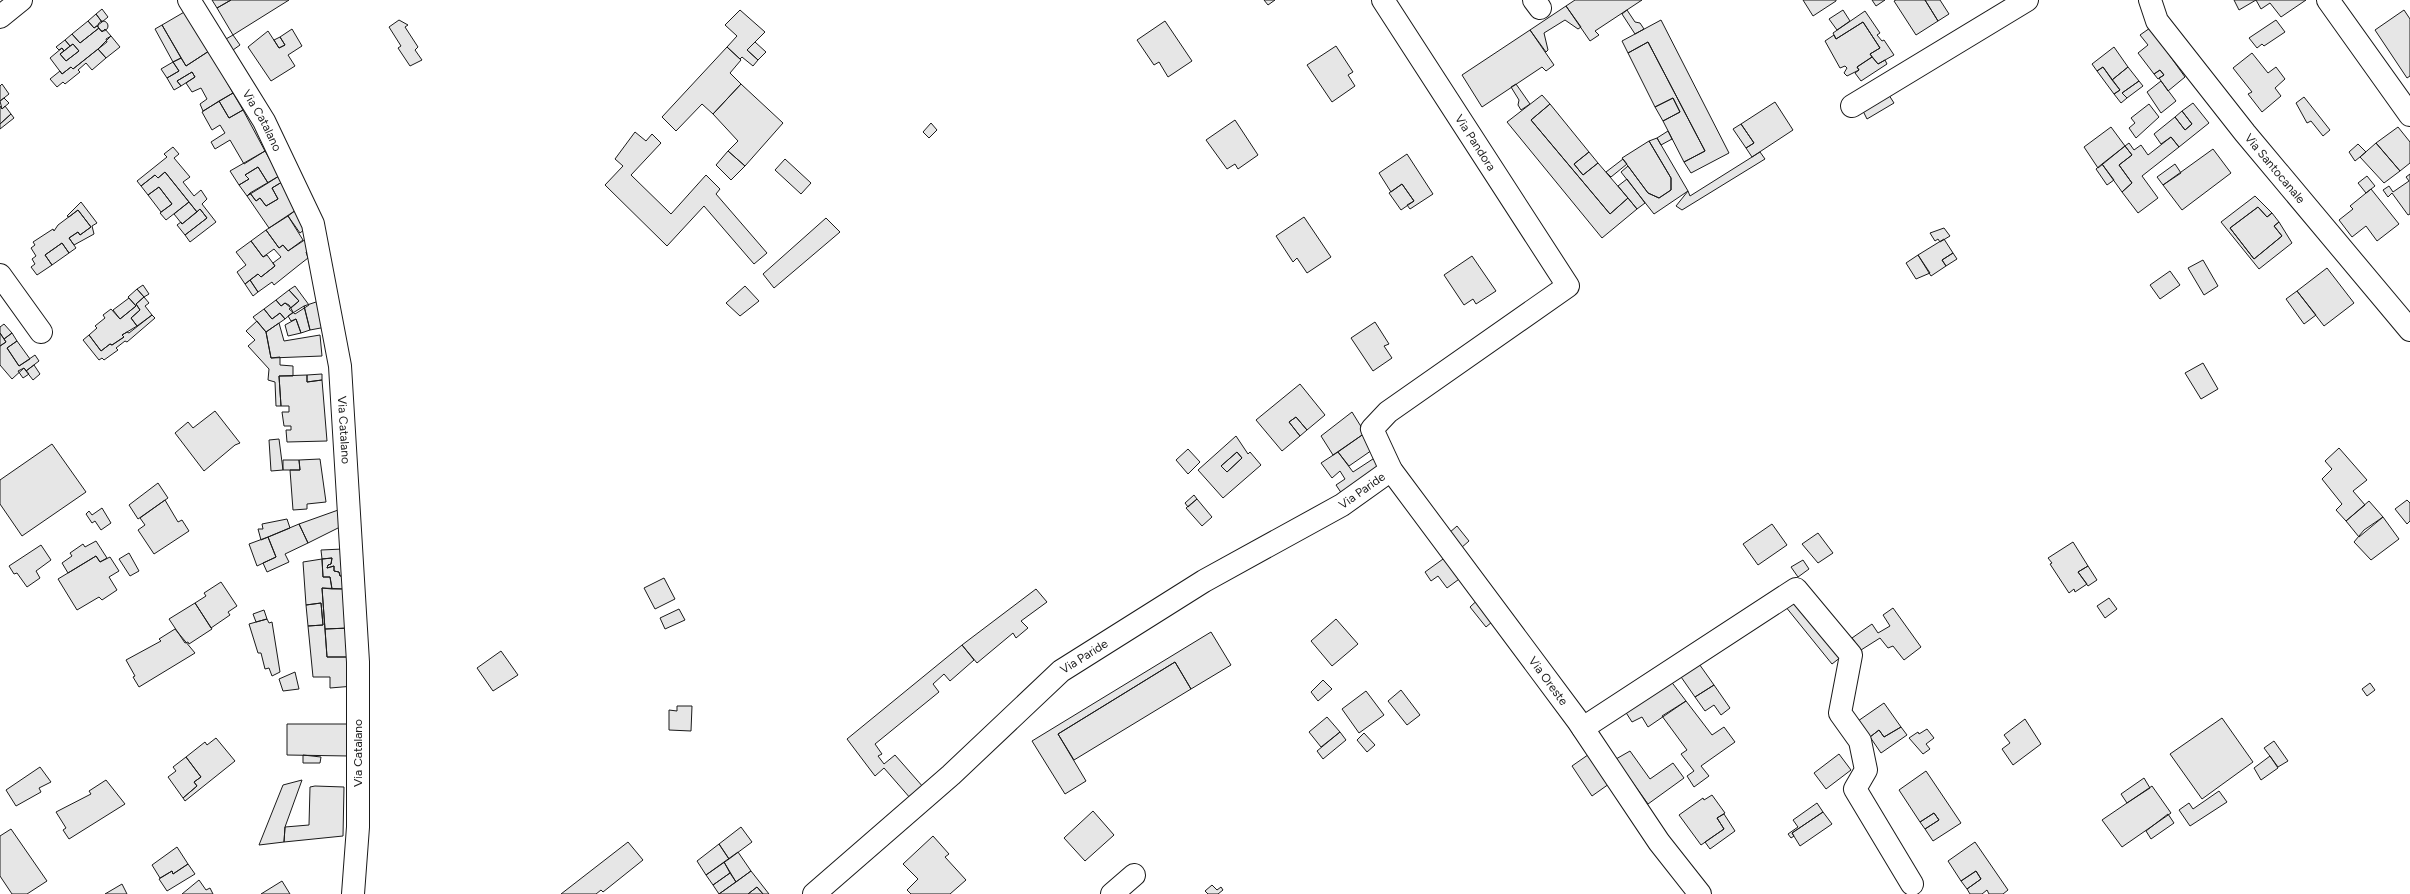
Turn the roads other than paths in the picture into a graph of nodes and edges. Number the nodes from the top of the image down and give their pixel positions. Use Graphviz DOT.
graph roads {
  1 [pos="21,0"];
  2 [pos="189,0"];
  3 [pos="1383,0"];
  4 [pos="2027,0"];
  5 [pos="2150,0"];
  6 [pos="2328,0"];
  7 [pos="0,17"];
  8 [pos="1852,106"];
  9 [pos="2410,115"];
  10 [pos="0,275"];
  11 [pos="1568,286"];
  12 [pos="2410,330"];
  13 [pos="41,332"];
  14 [pos="1391,470"];
  15 [pos="1583,728"];
  16 [pos="1134,875"];
  17 [pos="1912,884"];
  18 [pos="354,893"];
  19 [pos="814,894"];
  20 [pos="1112,894"];
  21 [pos="1700,894"];
  1 -- 7 [label="street"];
  2 -- 18 [label="street, Via Catalano"];
  3 -- 11 [label="street, Via Pandora"];
  4 -- 8 [label="street"];
  5 -- 12 [label="street, Via Santocanale"];
  6 -- 9 [label="street"];
  10 -- 13 [label="street"];
  11 -- 14 [label="street, Via Oreste"];
  14 -- 15 [label="street, Via Oreste"];
  14 -- 19 [label="street, Via Paride"];
  15 -- 17 [label="street"];
  15 -- 21 [label="street, Via Oreste"];
  16 -- 20 [label="street"];
}
